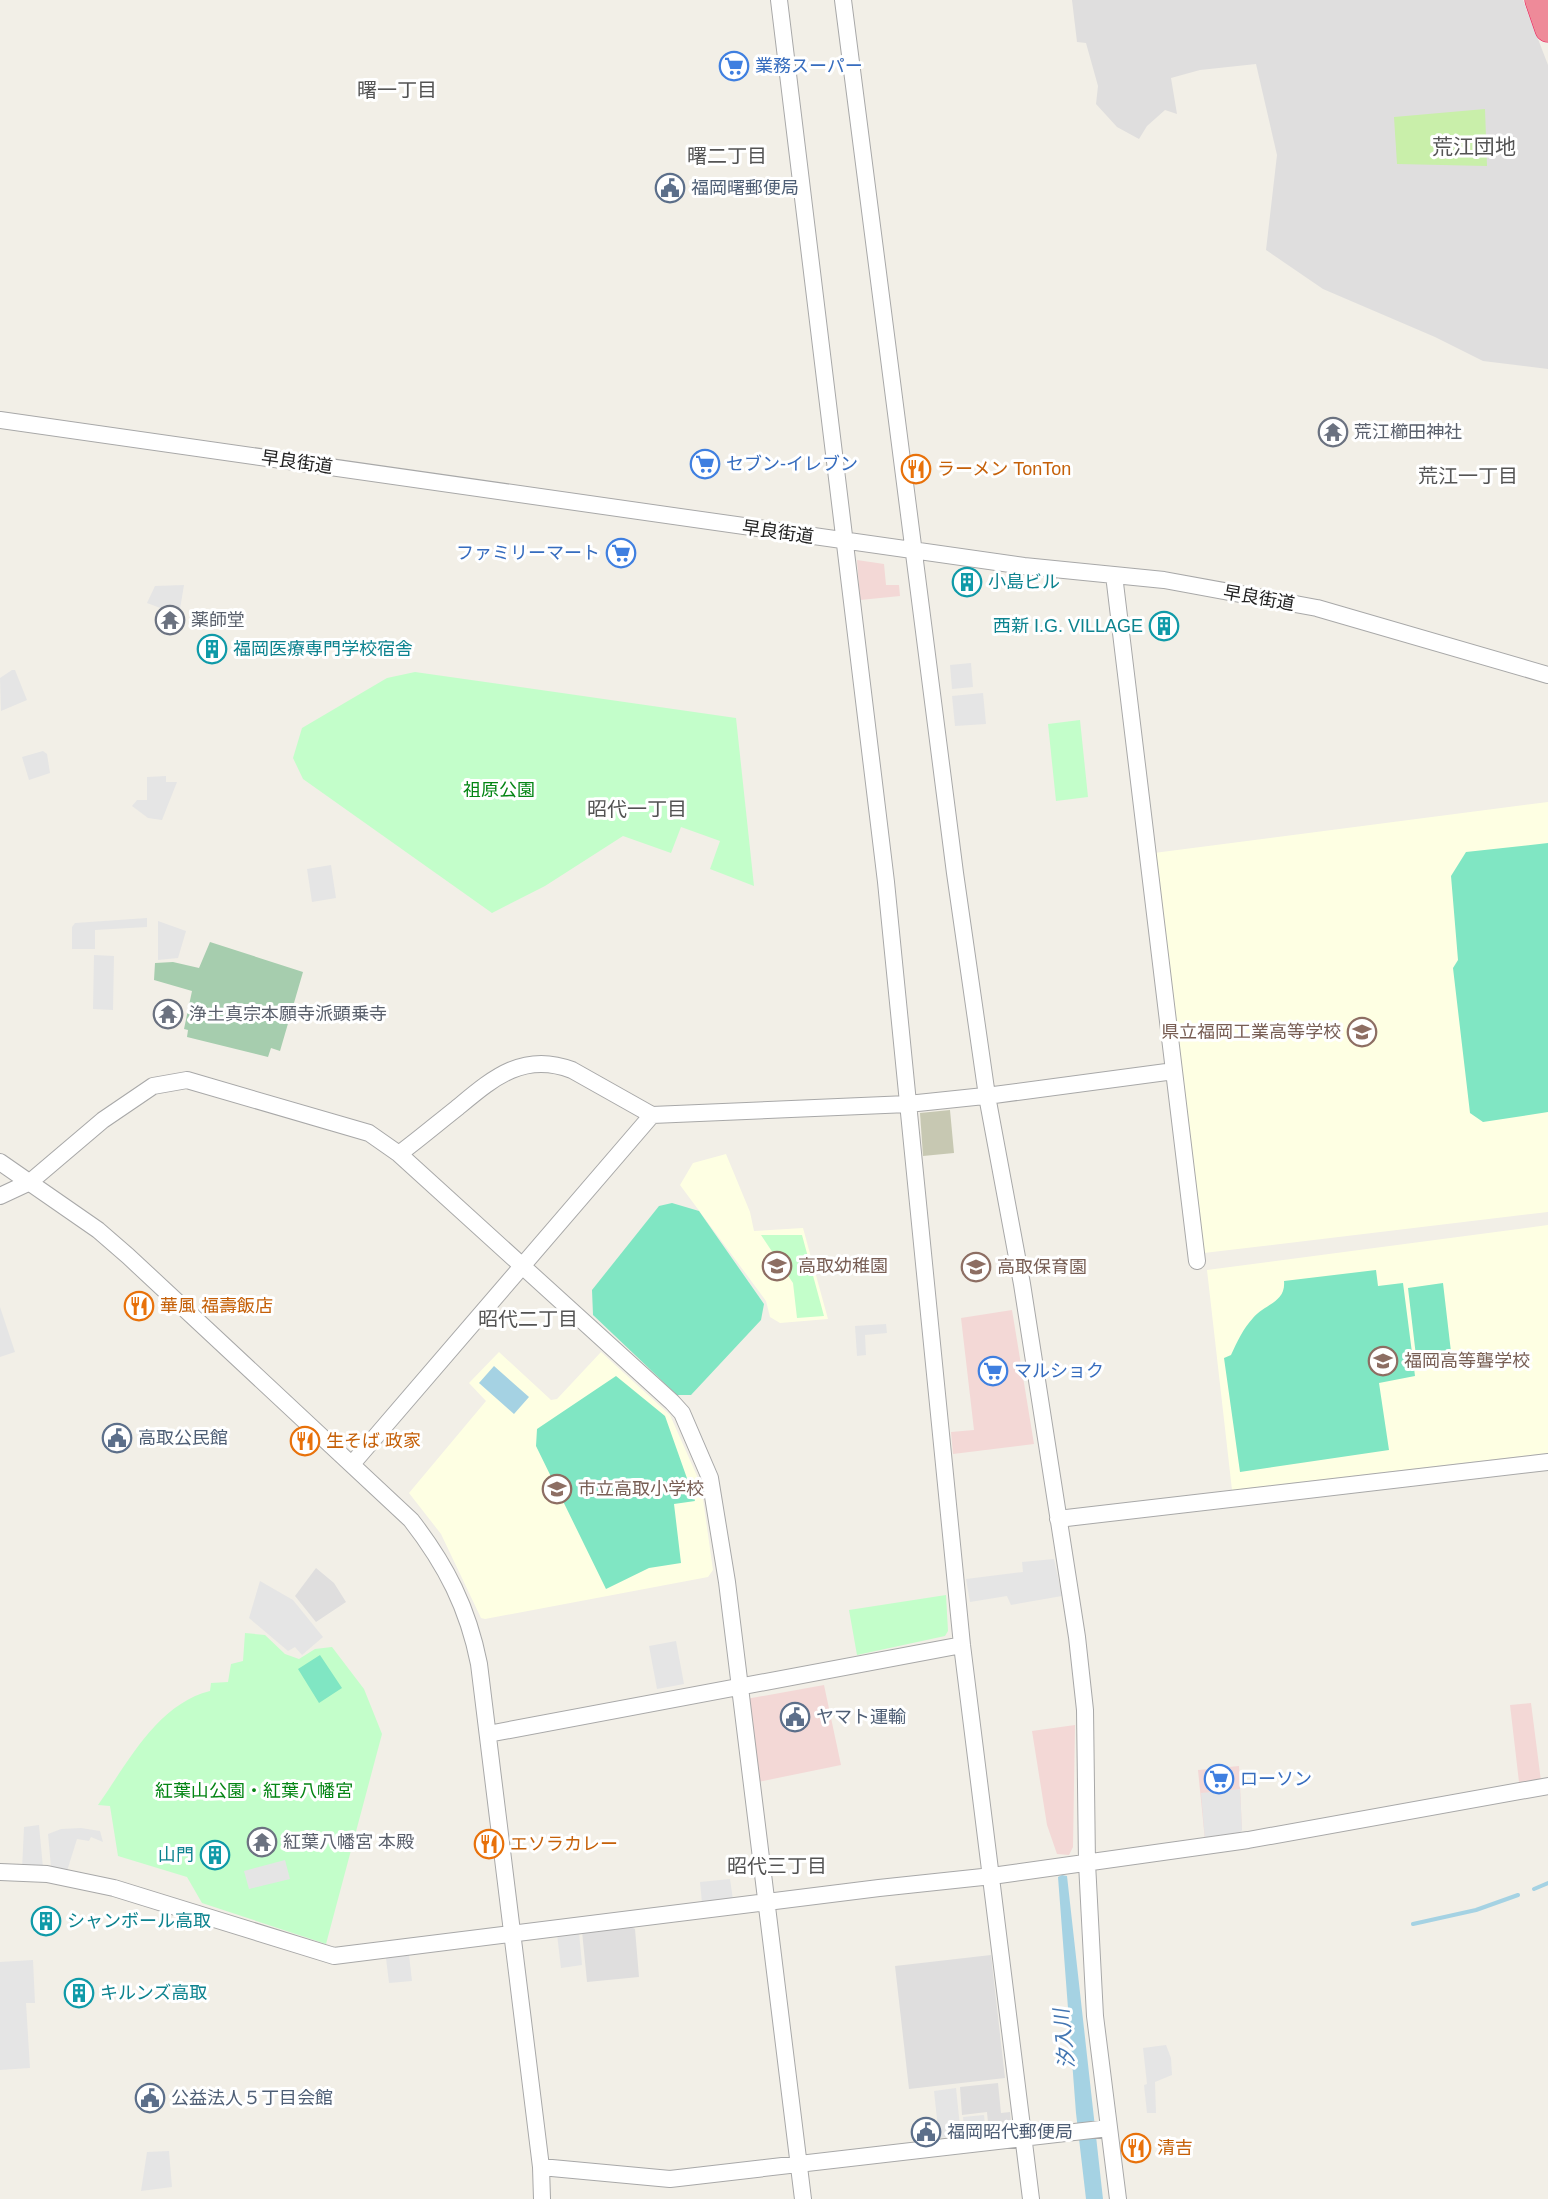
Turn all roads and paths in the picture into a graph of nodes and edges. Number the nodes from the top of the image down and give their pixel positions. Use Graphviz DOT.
graph roads {
  1 [pos="779,0"];
  2 [pos="843,0"];
  3 [pos="1538,0"];
  4 [pos="1548,29"];
  5 [pos="0,420"];
  6 [pos="843,541"];
  7 [pos="912,549"];
  8 [pos="1114,575"];
  9 [pos="1548,675"];
  10 [pos="1174,1071"];
  11 [pos="987,1096"];
  12 [pos="908,1104"];
  13 [pos="652,1115"];
  14 [pos="399,1154"];
  15 [pos="0,1162"];
  16 [pos="30,1182"];
  17 [pos="0,1196"];
  18 [pos="1197,1262"];
  19 [pos="523,1266"];
  20 [pos="1548,1462"];
  21 [pos="352,1464"];
  22 [pos="1058,1519"];
  23 [pos="962,1645"];
  24 [pos="738,1687"];
  25 [pos="488,1734"];
  26 [pos="1548,1786"];
  27 [pos="1088,1863"];
  28 [pos="0,1872"];
  29 [pos="992,1876"];
  30 [pos="766,1904"];
  31 [pos="512,1934"];
  32 [pos="1109,2128"];
  33 [pos="1023,2136"];
  34 [pos="798,2164"];
  35 [pos="541,2167"];
  36 [pos="542,2199"];
  37 [pos="803,2199"];
  38 [pos="1031,2199"];
  39 [pos="1118,2199"];
  1 -- 6 [label="street"];
  2 -- 7 [label="street"];
  3 -- 4 [label="highway"];
  5 -- 6 [label="street, 早良街道"];
  6 -- 7 [label="street, 早良街道"];
  6 -- 12 [label="street"];
  7 -- 8 [label="street, 早良街道"];
  7 -- 11 [label="street"];
  8 -- 9 [label="street, 早良街道"];
  8 -- 10 [label="street"];
  10 -- 11 [label="street"];
  10 -- 18 [label="street"];
  11 -- 12 [label="street"];
  11 -- 22 [label="street"];
  12 -- 13 [label="street"];
  12 -- 23 [label="street"];
  13 -- 14 [label="street"];
  13 -- 19 [label="street"];
  14 -- 16 [label="street"];
  14 -- 19 [label="street"];
  15 -- 16 [label="street"];
  16 -- 17 [label="street"];
  16 -- 21 [label="street"];
  19 -- 21 [label="street"];
  19 -- 24 [label="street"];
  20 -- 22 [label="street"];
  21 -- 25 [label="street"];
  22 -- 27 [label="street"];
  23 -- 24 [label="street"];
  23 -- 29 [label="street"];
  24 -- 25 [label="street"];
  24 -- 30 [label="street"];
  25 -- 31 [label="street"];
  26 -- 27 [label="street"];
  27 -- 29 [label="street"];
  27 -- 32 [label="street"];
  28 -- 31 [label="street"];
  29 -- 30 [label="street"];
  29 -- 33 [label="street"];
  30 -- 31 [label="street"];
  30 -- 34 [label="street"];
  31 -- 35 [label="street"];
  32 -- 33 [label="street"];
  32 -- 39 [label="street"];
  33 -- 34 [label="street"];
  33 -- 38 [label="street"];
  34 -- 35 [label="street"];
  34 -- 37 [label="street"];
  35 -- 36 [label="street"];
}
